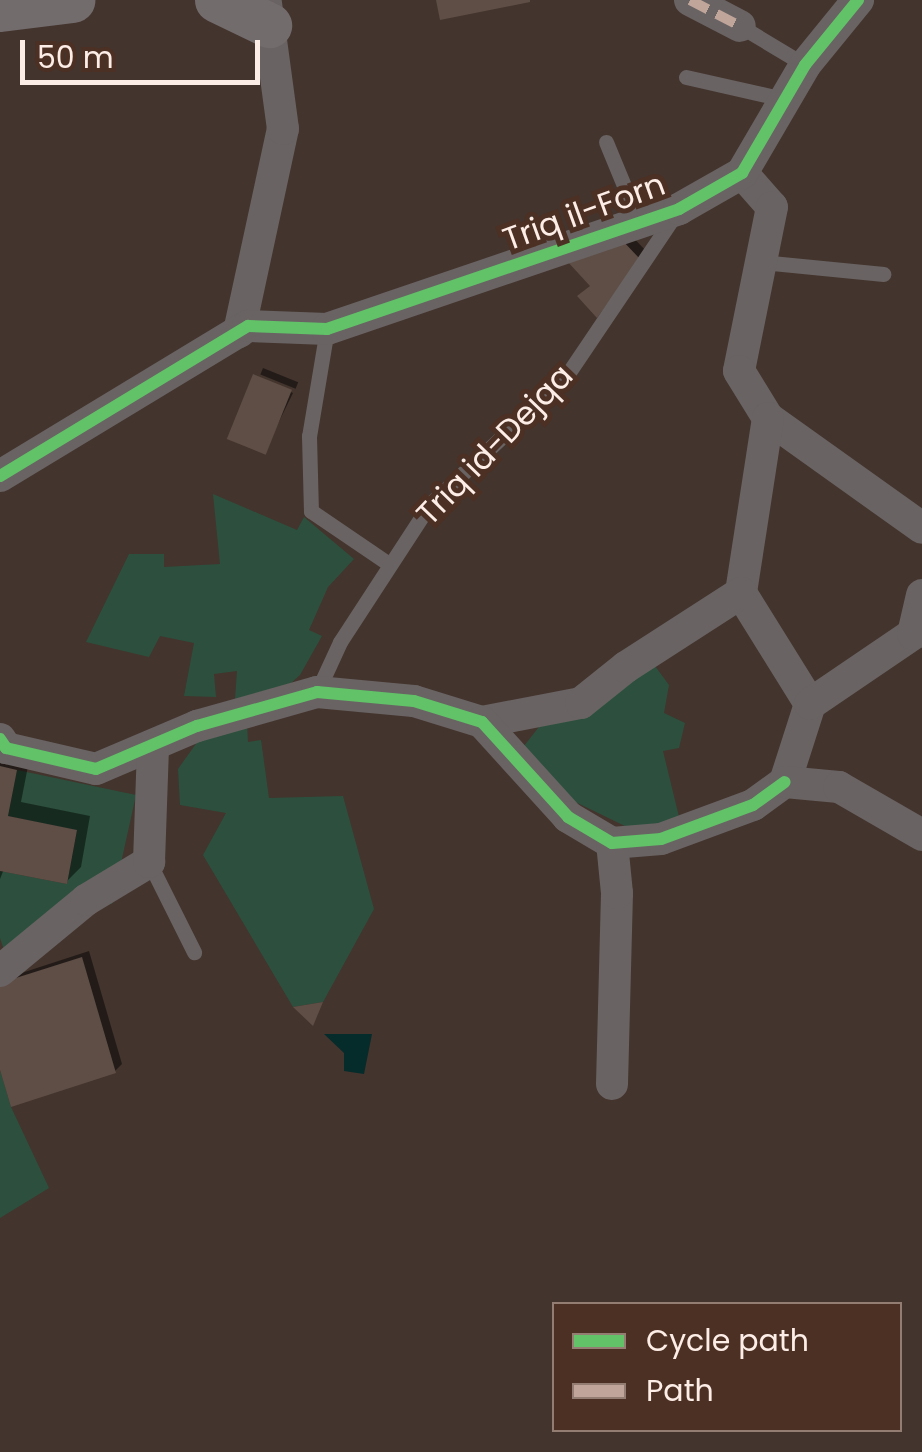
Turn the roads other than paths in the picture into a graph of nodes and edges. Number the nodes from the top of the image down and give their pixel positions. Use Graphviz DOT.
graph roads {
  1 [pos="72,0"];
  2 [pos="217,0"];
  3 [pos="690,0"];
  4 [pos="858,0"];
  5 [pos="0,8"];
  6 [pos="267,12"];
  7 [pos="740,26"];
  8 [pos="805,65"];
  9 [pos="686,77"];
  10 [pos="786,100"];
  11 [pos="606,142"];
  12 [pos="742,173"];
  13 [pos="679,209"];
  14 [pos="640,222"];
  15 [pos="761,262"];
  16 [pos="883,274"];
  17 [pos="327,329"];
  18 [pos="239,332"];
  19 [pos="768,418"];
  20 [pos="0,476"];
  21 [pos="922,528"];
  22 [pos="389,564"];
  23 [pos="741,593"];
  24 [pos="922,595"];
  25 [pos="317,692"];
  26 [pos="810,704"];
  27 [pos="482,722"];
  28 [pos="0,739"];
  29 [pos="153,748"];
  30 [pos="785,782"];
  31 [pos="922,835"];
  32 [pos="612,843"];
  33 [pos="149,862"];
  34 [pos="194,952"];
  35 [pos="0,970"];
  36 [pos="612,1084"];
  1 -- 5 [label="street"];
  2 -- 6 [label="street"];
  3 -- 7 [label="street"];
  4 -- 8 [label="street, Triq il-Forn"];
  6 -- 18 [label="street"];
  7 -- 8 [label="lane"];
  8 -- 10 [label="street, Triq il-Forn"];
  9 -- 10 [label="lane"];
  10 -- 12 [label="street, Triq il-Forn"];
  11 -- 14 [label="lane"];
  12 -- 13 [label="street, Triq il-Forn"];
  12 -- 15 [label="street"];
  13 -- 14 [label="street, Triq il-Forn"];
  13 -- 22 [label="lane, Triq id-Dejqa"];
  14 -- 17 [label="street, Triq il-Forn"];
  15 -- 16 [label="lane"];
  15 -- 19 [label="street"];
  17 -- 18 [label="street, Triq il-Forn"];
  17 -- 22 [label="lane"];
  18 -- 20 [label="street"];
  19 -- 21 [label="street"];
  19 -- 23 [label="street"];
  22 -- 25 [label="lane, Triq id-Dejqa"];
  23 -- 26 [label="street"];
  23 -- 27 [label="street"];
  24 -- 26 [label="street"];
  25 -- 27 [label="street"];
  25 -- 29 [label="street"];
  26 -- 30 [label="street"];
  27 -- 32 [label="street"];
  28 -- 29 [label="street"];
  29 -- 33 [label="street"];
  30 -- 31 [label="street"];
  30 -- 32 [label="street"];
  32 -- 36 [label="street"];
  33 -- 34 [label="lane"];
  33 -- 35 [label="street"];
}
